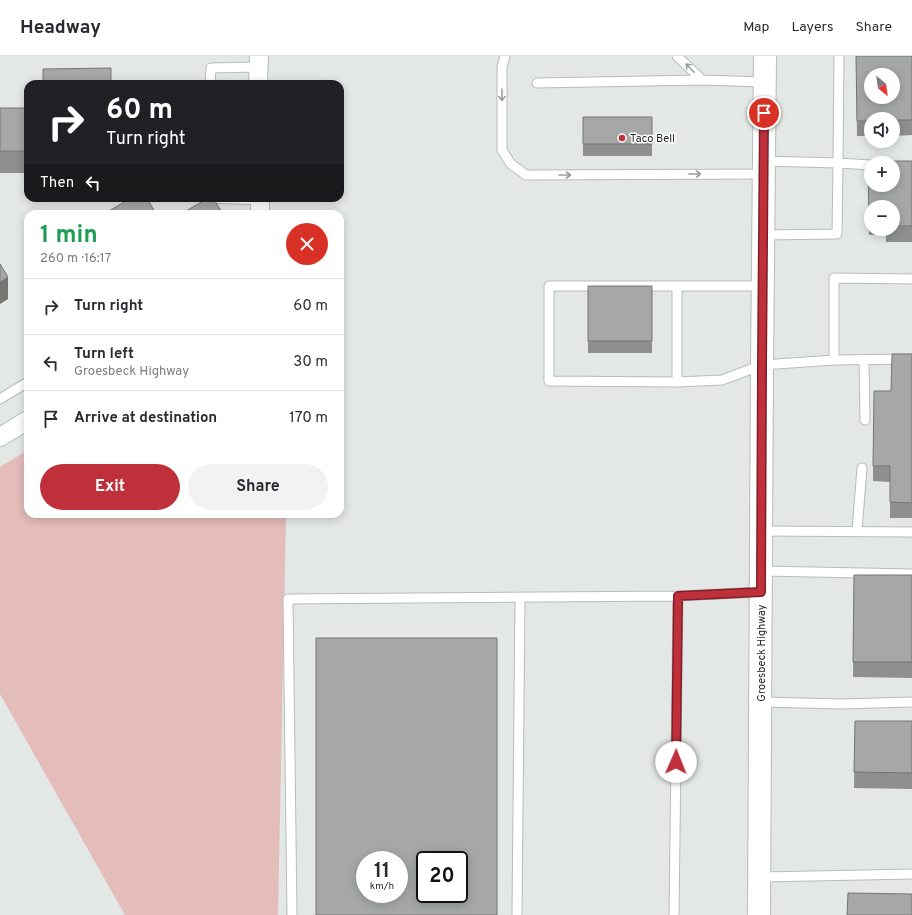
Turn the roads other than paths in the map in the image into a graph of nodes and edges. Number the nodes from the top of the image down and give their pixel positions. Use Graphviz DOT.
graph roads {
  1 [pos="505,56"];
  2 [pos="677,56"];
  3 [pos="764,56"];
  4 [pos="839,56"];
  5 [pos="258,69"];
  6 [pos="210,80"];
  7 [pos="702,80"];
  8 [pos="537,82"];
  9 [pos="764,82"];
  10 [pos="838,163"];
  11 [pos="864,165"];
  12 [pos="764,167"];
  13 [pos="242,202"];
  14 [pos="260,204"];
  15 [pos="764,235"];
  16 [pos="912,279"];
  17 [pos="676,286"];
  18 [pos="763,286"];
  19 [pos="834,360"];
  20 [pos="864,360"];
  21 [pos="912,360"];
  22 [pos="762,365"];
  23 [pos="677,382"];
  24 [pos="24,384"];
  25 [pos="0,399"];
  26 [pos="864,420"];
  27 [pos="24,422"];
  28 [pos="0,437"];
  29 [pos="862,468"];
  30 [pos="762,531"];
  31 [pos="858,531"];
  32 [pos="912,532"];
  33 [pos="912,574"];
  34 [pos="761,582"];
  35 [pos="678,596"];
  36 [pos="520,597"];
  37 [pos="761,702"];
  38 [pos="912,702"];
  39 [pos="912,874"];
  40 [pos="759,877"];
  41 [pos="292,915"];
  42 [pos="517,915"];
  43 [pos="674,915"];
  44 [pos="759,915"];
  1 -- 12 [label="lane, one-way"];
  7 -- 2 [label="lane, one-way"];
  3 -- 9 [label="main road, Groesbeck Highway"];
  4 -- 10 [label="lane"];
  5 -- 6 [label="lane"];
  7 -- 8 [label="lane"];
  7 -- 9 [label="lane"];
  9 -- 12 [label="main road, Groesbeck Highway"];
  10 -- 11 [label="lane"];
  10 -- 12 [label="lane"];
  10 -- 15 [label="lane"];
  12 -- 15 [label="main road, Groesbeck Highway"];
  13 -- 14 [label="lane"];
  15 -- 18 [label="main road, Groesbeck Highway"];
  16 -- 19 [label="lane"];
  17 -- 18 [label="lane"];
  17 -- 23 [label="lane"];
  17 -- 23 [label="lane"];
  18 -- 22 [label="main road, Groesbeck Highway"];
  19 -- 20 [label="lane"];
  19 -- 22 [label="lane"];
  20 -- 21 [label="lane"];
  20 -- 26 [label="lane"];
  22 -- 23 [label="lane"];
  22 -- 30 [label="main road, Groesbeck Highway"];
  24 -- 25 [label="lane"];
  27 -- 28 [label="street"];
  29 -- 31 [label="lane"];
  30 -- 31 [label="lane"];
  30 -- 34 [label="main road, Groesbeck Highway"];
  31 -- 32 [label="lane"];
  33 -- 34 [label="lane"];
  34 -- 35 [label="lane"];
  34 -- 37 [label="main road, Groesbeck Highway"];
  35 -- 36 [label="lane"];
  35 -- 43 [label="lane"];
  36 -- 41 [label="lane"];
  36 -- 42 [label="lane"];
  37 -- 38 [label="lane"];
  37 -- 40 [label="main road, Groesbeck Highway"];
  39 -- 40 [label="lane"];
  40 -- 44 [label="main road, Groesbeck Highway"];
}
